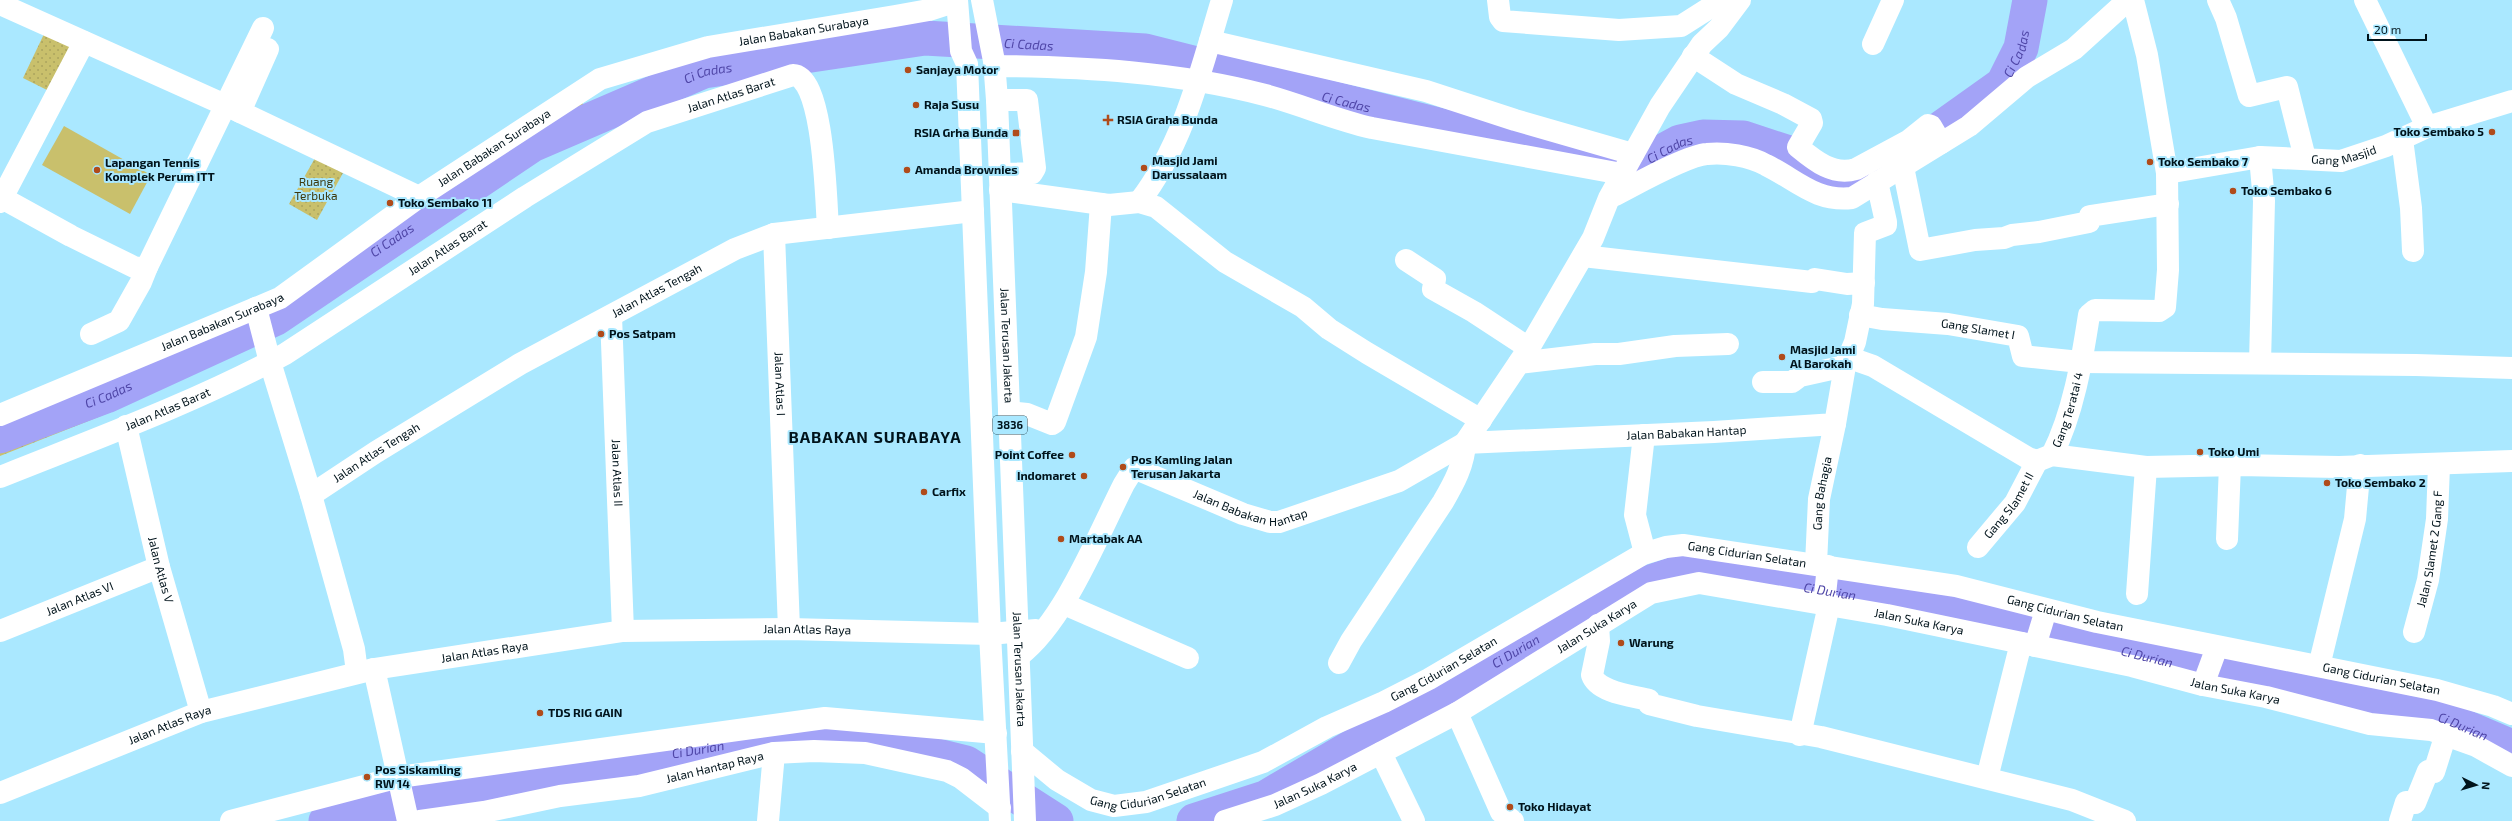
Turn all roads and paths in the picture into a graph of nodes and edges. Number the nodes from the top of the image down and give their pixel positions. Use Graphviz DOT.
graph roads {
  1 [pos="1222,0"];
  2 [pos="1498,0"];
  3 [pos="1722,0"];
  4 [pos="1740,0"];
  5 [pos="1894,0"];
  6 [pos="2128,0"];
  7 [pos="2133,0"];
  8 [pos="2218,0"];
  9 [pos="2365,0"];
  10 [pos="0,4"];
  11 [pos="975,6"];
  12 [pos="268,32"];
  13 [pos="84,42"];
  14 [pos="1209,42"];
  15 [pos="1873,44"];
  16 [pos="982,55"];
  17 [pos="1694,56"];
  18 [pos="1198,78"];
  19 [pos="997,100"];
  20 [pos="2512,100"];
  21 [pos="232,108"];
  22 [pos="2427,127"];
  23 [pos="1938,137"];
  24 [pos="2402,139"];
  25 [pos="2260,157"];
  26 [pos="2305,158"];
  27 [pos="1628,163"];
  28 [pos="1903,167"];
  29 [pos="2167,173"];
  30 [pos="1000,182"];
  31 [pos="1877,182"];
  32 [pos="1613,196"];
  33 [pos="419,197"];
  34 [pos="1,200"];
  35 [pos="1139,202"];
  36 [pos="1101,204"];
  37 [pos="2168,204"];
  38 [pos="973,211"];
  39 [pos="828,228"];
  40 [pos="774,234"];
  41 [pos="2413,251"];
  42 [pos="1582,256"];
  43 [pos="1406,260"];
  44 [pos="146,267"];
  45 [pos="1864,284"];
  46 [pos="258,314"];
  47 [pos="1860,315"];
  48 [pos="611,316"];
  49 [pos="91,334"];
  50 [pos="1728,344"];
  51 [pos="268,357"];
  52 [pos="1524,359"];
  53 [pos="1848,362"];
  54 [pos="2080,362"];
  55 [pos="2260,363"];
  56 [pos="2512,368"];
  57 [pos="1763,382"];
  58 [pos="1009,412"];
  59 [pos="0,415"];
  60 [pos="1481,420"];
  61 [pos="1835,424"];
  62 [pos="126,426"];
  63 [pos="1644,435"];
  64 [pos="1467,443"];
  65 [pos="2044,458"];
  66 [pos="2512,461"];
  67 [pos="2230,465"];
  68 [pos="2360,465"];
  69 [pos="2438,465"];
  70 [pos="2146,467"];
  71 [pos="0,477"];
  72 [pos="311,495"];
  73 [pos="2227,539"];
  74 [pos="1978,547"];
  75 [pos="1646,553"];
  76 [pos="159,567"];
  77 [pos="1824,567"];
  78 [pos="2137,594"];
  79 [pos="1826,603"];
  80 [pos="1064,604"];
  81 [pos="2046,612"];
  82 [pos="1598,625"];
  83 [pos="789,629"];
  84 [pos="1046,629"];
  85 [pos="0,631"];
  86 [pos="623,631"];
  87 [pos="1018,632"];
  88 [pos="2414,632"];
  89 [pos="990,634"];
  90 [pos="2031,643"];
  91 [pos="2215,652"];
  92 [pos="1019,656"];
  93 [pos="1188,658"];
  94 [pos="2321,658"];
  95 [pos="1339,663"];
  96 [pos="366,670"];
  97 [pos="2204,682"];
  98 [pos="201,712"];
  99 [pos="1457,713"];
  100 [pos="2512,714"];
  101 [pos="2446,734"];
  102 [pos="1800,735"];
  103 [pos="996,736"];
  104 [pos="774,752"];
  105 [pos="1381,753"];
  106 [pos="1030,758"];
  107 [pos="2512,766"];
  108 [pos="1987,778"];
  109 [pos="400,781"];
  110 [pos="0,793"];
  111 [pos="1000,806"];
  112 [pos="411,819"];
  113 [pos="2115,819"];
  114 [pos="231,821"];
  115 [pos="768,821"];
  116 [pos="1025,821"];
  117 [pos="1225,821"];
  118 [pos="1414,821"];
  119 [pos="1513,821"];
  120 [pos="2400,821"];
  1 -- 14 [label="street"];
  2 -- 3 [label="street"];
  4 -- 17 [label="street"];
  5 -- 15 [label="street"];
  6 -- 23 [label="street"];
  7 -- 29 [label="street"];
  8 -- 26 [label="street"];
  9 -- 22 [label="street"];
  10 -- 13 [label="street"];
  11 -- 16 [label="street, Jalan Terusan Jakarta / 3836"];
  11 -- 16 [label="street, Jalan Terusan Jakarta / 3836"];
  11 -- 33 [label="street, Jalan Babakan Surabaya"];
  12 -- 21 [label="street"];
  13 -- 21 [label="street"];
  13 -- 34 [label="street"];
  14 -- 18 [label="street"];
  14 -- 27 [label="street"];
  16 -- 18 [label="street"];
  16 -- 19 [label="street, Jalan Terusan Jakarta / 3836"];
  16 -- 38 [label="street, Jalan Terusan Jakarta / 3836"];
  17 -- 23 [label="street"];
  17 -- 27 [label="street"];
  18 -- 27 [label="street"];
  18 -- 35 [label="street"];
  19 -- 30 [label="street, Jalan Terusan Jakarta / 3836"];
  19 -- 30 [label="street"];
  20 -- 22 [label="street, Gang Masjid"];
  21 -- 33 [label="street"];
  21 -- 44 [label="street"];
  22 -- 24 [label="street, Gang Masjid"];
  23 -- 28 [label="street"];
  24 -- 26 [label="street, Gang Masjid"];
  24 -- 41 [label="street"];
  25 -- 26 [label="street, Gang Masjid"];
  25 -- 29 [label="street, Gang Masjid"];
  25 -- 55 [label="street"];
  27 -- 42 [label="street"];
  28 -- 31 [label="street"];
  28 -- 37 [label="street"];
  29 -- 37 [label="street"];
  30 -- 36 [label="street"];
  30 -- 58 [label="street, Jalan Terusan Jakarta / 3836"];
  31 -- 32 [label="street"];
  31 -- 45 [label="street"];
  33 -- 46 [label="street, Jalan Babakan Surabaya"];
  34 -- 44 [label="street"];
  35 -- 36 [label="street"];
  35 -- 60 [label="street"];
  36 -- 58 [label="street"];
  37 -- 54 [label="street, Gang Teratai 4"];
  38 -- 39 [label="street, Jalan Atlas Tengah"];
  38 -- 89 [label="street, Jalan Terusan Jakarta / 3836"];
  39 -- 40 [label="street, Jalan Atlas Tengah"];
  39 -- 51 [label="street, Jalan Atlas Barat"];
  40 -- 48 [label="street, Jalan Atlas Tengah"];
  40 -- 83 [label="street, Jalan Atlas I"];
  42 -- 45 [label="street"];
  42 -- 52 [label="street"];
  43 -- 52 [label="street"];
  44 -- 49 [label="street"];
  45 -- 47 [label="street"];
  46 -- 51 [label="street"];
  46 -- 59 [label="street, Jalan Babakan Surabaya"];
  47 -- 53 [label="street"];
  47 -- 54 [label="street, Gang Slamet I"];
  48 -- 72 [label="street, Jalan Atlas Tengah"];
  48 -- 86 [label="street, Jalan Atlas II"];
  50 -- 52 [label="street"];
  51 -- 62 [label="street, Jalan Atlas Barat"];
  51 -- 72 [label="street"];
  52 -- 60 [label="street"];
  53 -- 57 [label="street"];
  53 -- 61 [label="street"];
  53 -- 65 [label="street"];
  54 -- 55 [label="street"];
  54 -- 65 [label="street, Gang Teratai 4"];
  55 -- 56 [label="street"];
  58 -- 87 [label="street, Jalan Terusan Jakarta / 3836"];
  60 -- 64 [label="street"];
  61 -- 63 [label="street, Jalan Babakan Hantap"];
  61 -- 77 [label="street, Gang Bahagia"];
  62 -- 71 [label="street, Jalan Atlas Barat"];
  62 -- 76 [label="street, Jalan Atlas V"];
  63 -- 64 [label="street, Jalan Babakan Hantap"];
  63 -- 75 [label="street"];
  64 -- 80 [label="street, Jalan Babakan Hantap"];
  64 -- 95 [label="street"];
  65 -- 70 [label="street"];
  65 -- 74 [label="street, Gang Slamet II"];
  66 -- 69 [label="street"];
  67 -- 68 [label="street"];
  67 -- 70 [label="street"];
  67 -- 73 [label="street"];
  68 -- 69 [label="street"];
  68 -- 94 [label="street"];
  69 -- 88 [label="street, Jalan Slamet 2 Gang F"];
  70 -- 78 [label="street"];
  72 -- 96 [label="street"];
  75 -- 77 [label="street, Gang Cidurian Selatan"];
  75 -- 106 [label="street, Gang Cidurian Selatan"];
  76 -- 85 [label="street, Jalan Atlas VI"];
  76 -- 98 [label="street, Jalan Atlas V"];
  77 -- 79 [label="street, Gang Bahagia"];
  77 -- 81 [label="street, Gang Cidurian Selatan"];
  79 -- 82 [label="street, Jalan Suka Karya"];
  79 -- 90 [label="street, Jalan Suka Karya"];
  79 -- 102 [label="street, Gang Bahagia"];
  80 -- 84 [label="street, Jalan Babakan Hantap"];
  80 -- 93 [label="street"];
  81 -- 90 [label="street"];
  81 -- 91 [label="street, Gang Cidurian Selatan"];
  82 -- 99 [label="street, Jalan Suka Karya"];
  82 -- 102 [label="street"];
  83 -- 86 [label="street, Jalan Atlas Raya"];
  83 -- 89 [label="street, Jalan Atlas Raya"];
  84 -- 87 [label="street"];
  84 -- 92 [label="street, Jalan Babakan Hantap"];
  86 -- 96 [label="street, Jalan Atlas Raya"];
  87 -- 89 [label="street, Jalan Atlas Raya"];
  87 -- 92 [label="street, Jalan Terusan Jakarta / 3836"];
  89 -- 103 [label="street, Jalan Terusan Jakarta / 3836"];
  90 -- 97 [label="street, Jalan Suka Karya"];
  90 -- 108 [label="street"];
  91 -- 97 [label="street"];
  91 -- 100 [label="street, Gang Cidurian Selatan"];
  92 -- 106 [label="street, Jalan Terusan Jakarta / 3836"];
  96 -- 98 [label="street, Jalan Atlas Raya"];
  96 -- 109 [label="street"];
  97 -- 101 [label="street, Jalan Suka Karya"];
  98 -- 110 [label="street, Jalan Atlas Raya"];
  99 -- 105 [label="street, Jalan Suka Karya"];
  99 -- 119 [label="street"];
  101 -- 107 [label="street, Jalan Suka Karya"];
  101 -- 120 [label="street"];
  102 -- 108 [label="street"];
  103 -- 109 [label="street"];
  103 -- 111 [label="street, Jalan Terusan Jakarta / 3836"];
  104 -- 111 [label="street, Jalan Hantap Raya"];
  104 -- 112 [label="street, Jalan Hantap Raya"];
  104 -- 115 [label="street"];
  105 -- 117 [label="street, Jalan Suka Karya"];
  105 -- 118 [label="street"];
  106 -- 116 [label="street, Jalan Terusan Jakarta / 3836"];
  108 -- 113 [label="street"];
  109 -- 112 [label="street"];
  109 -- 114 [label="street"];
}
